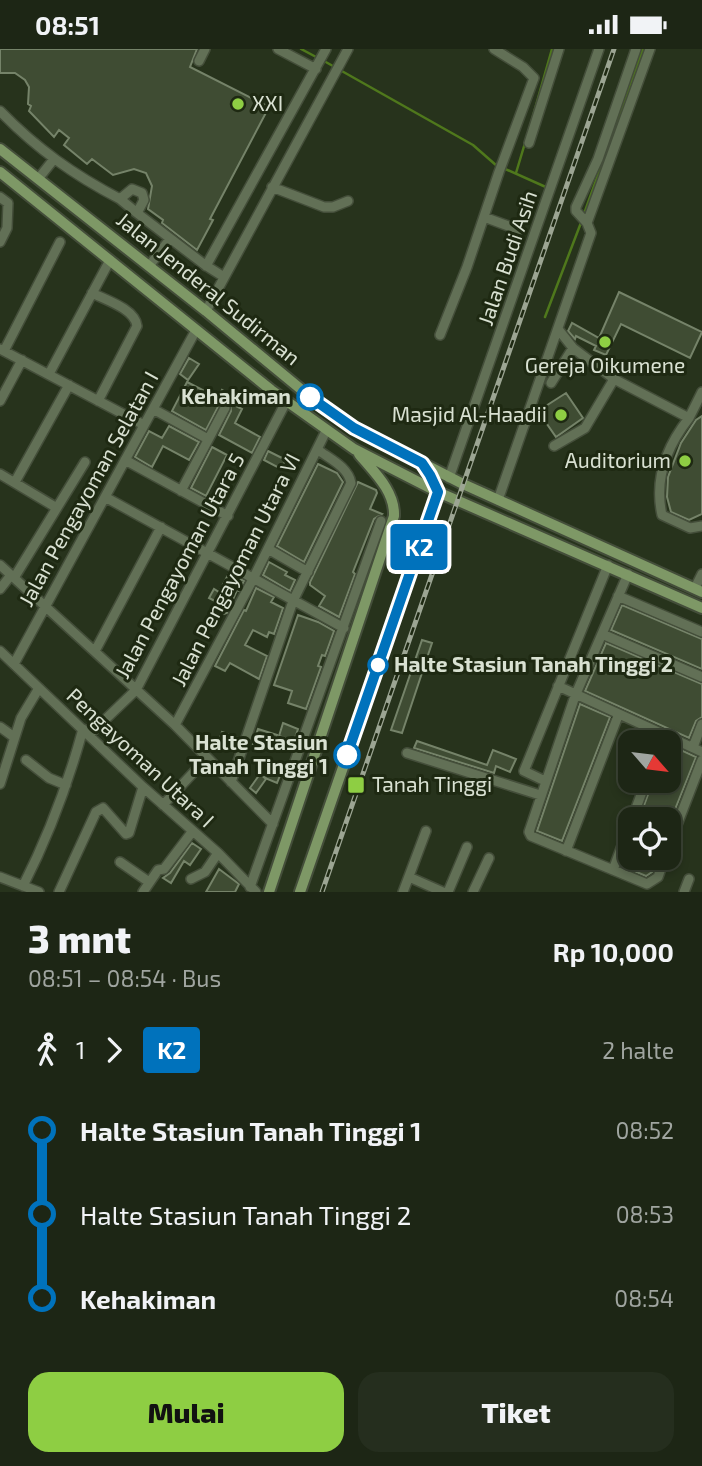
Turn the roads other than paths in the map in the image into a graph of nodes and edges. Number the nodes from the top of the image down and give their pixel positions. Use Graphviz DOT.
graph roads {
  1 [pos="205,49"];
  2 [pos="278,49"];
  3 [pos="348,49"];
  4 [pos="495,49"];
  5 [pos="559,49"];
  6 [pos="599,49"];
  7 [pos="636,49"];
  8 [pos="650,49"];
  9 [pos="325,51"];
  10 [pos="199,61"];
  11 [pos="316,68"];
  12 [pos="534,78"];
  13 [pos="549,81"];
  14 [pos="626,96"];
  15 [pos="0,111"];
  16 [pos="514,133"];
  17 [pos="0,149"];
  18 [pos="54,159"];
  19 [pos="603,161"];
  20 [pos="0,172"];
  21 [pos="590,177"];
  22 [pos="38,179"];
  23 [pos="601,183"];
  24 [pos="272,187"];
  25 [pos="120,199"];
  26 [pos="4,200"];
  27 [pos="348,201"];
  28 [pos="137,213"];
  29 [pos="484,217"];
  30 [pos="585,221"];
  31 [pos="519,230"];
  32 [pos="170,239"];
  33 [pos="0,242"];
  34 [pos="60,242"];
  35 [pos="110,260"];
  36 [pos="206,265"];
  37 [pos="149,267"];
  38 [pos="224,277"];
  39 [pos="92,293"];
  40 [pos="206,311"];
  41 [pos="558,329"];
  42 [pos="196,330"];
  43 [pos="440,335"];
  44 [pos="573,348"];
  45 [pos="2,350"];
  46 [pos="22,360"];
  47 [pos="48,375"];
  48 [pos="614,379"];
  49 [pos="551,383"];
  50 [pos="69,385"];
  51 [pos="701,398"];
  52 [pos="0,401"];
  53 [pos="98,401"];
  54 [pos="286,401"];
  55 [pos="225,408"];
  56 [pos="153,409"];
  57 [pos="689,418"];
  58 [pos="144,425"];
  59 [pos="326,431"];
  60 [pos="208,439"];
  61 [pos="375,439"];
  62 [pos="554,446"];
  63 [pos="354,449"];
  64 [pos="317,450"];
  65 [pos="367,455"];
  66 [pos="125,460"];
  67 [pos="85,462"];
  68 [pos="422,463"];
  69 [pos="0,474"];
  70 [pos="449,478"];
  71 [pos="15,482"];
  72 [pos="181,491"];
  73 [pos="438,492"];
  74 [pos="105,497"];
  75 [pos="498,500"];
  76 [pos="57,508"];
  77 [pos="228,516"];
  78 [pos="382,521"];
  79 [pos="702,526"];
  80 [pos="161,527"];
  81 [pos="268,549"];
  82 [pos="209,553"];
  83 [pos="0,565"];
  84 [pos="608,565"];
  85 [pos="308,572"];
  86 [pos="628,574"];
  87 [pos="702,574"];
  88 [pos="13,576"];
  89 [pos="253,579"];
  90 [pos="0,589"];
  91 [pos="699,590"];
  92 [pos="618,596"];
  93 [pos="293,601"];
  94 [pos="46,606"];
  95 [pos="702,608"];
  96 [pos="344,628"];
  97 [pos="702,632"];
  98 [pos="602,634"];
  99 [pos="0,651"];
  100 [pos="95,652"];
  101 [pos="13,664"];
  102 [pos="702,677"];
  103 [pos="558,686"];
  104 [pos="39,688"];
  105 [pos="136,690"];
  106 [pos="575,696"];
  107 [pos="618,716"];
  108 [pos="175,725"];
  109 [pos="702,725"];
  110 [pos="0,727"];
  111 [pos="644,730"];
  112 [pos="86,732"];
  113 [pos="14,737"];
  114 [pos="697,750"];
  115 [pos="407,753"];
  116 [pos="207,758"];
  117 [pos="26,760"];
  118 [pos="702,760"];
  119 [pos="545,781"];
  120 [pos="231,782"];
  121 [pos="0,783"];
  122 [pos="66,785"];
  123 [pos="143,787"];
  124 [pos="540,795"];
  125 [pos="163,805"];
  126 [pos="681,814"];
  127 [pos="273,824"];
  128 [pos="426,831"];
  129 [pos="192,832"];
  130 [pos="467,848"];
  131 [pos="566,851"];
  132 [pos="218,853"];
  133 [pos="618,856"];
  134 [pos="489,858"];
  135 [pos="120,862"];
  136 [pos="613,870"];
  137 [pos="660,870"];
  138 [pos="0,877"];
  139 [pos="409,877"];
  140 [pos="191,879"];
  141 [pos="689,880"];
  142 [pos="149,882"];
  143 [pos="23,886"];
  144 [pos="253,889"];
  145 [pos="39,892"];
  146 [pos="59,892"];
  147 [pos="143,892"];
  148 [pos="269,892"];
  149 [pos="300,892"];
  150 [pos="403,892"];
  151 [pos="443,892"];
  152 [pos="449,892"];
  153 [pos="473,892"];
  154 [pos="684,892"];
  1 -- 10 [label="street"];
  2 -- 11 [label="street"];
  3 -- 24 [label="street"];
  4 -- 12 [label="street"];
  5 -- 13 [label="street"];
  6 -- 70 [label="street, Jalan Budi Asih"];
  7 -- 14 [label="street"];
  8 -- 14 [label="street"];
  9 -- 11 [label="street"];
  11 -- 36 [label="street"];
  12 -- 13 [label="street"];
  12 -- 16 [label="street"];
  13 -- 16 [label="street"];
  14 -- 19 [label="street"];
  15 -- 18 [label="street"];
  16 -- 29 [label="street"];
  17 -- 22 [label="main road, Jalan Jenderal Sudirman"];
  18 -- 22 [label="street"];
  18 -- 25 [label="street"];
  19 -- 21 [label="street"];
  19 -- 23 [label="street"];
  20 -- 35 [label="main road, Jalan Jenderal Sudirman"];
  21 -- 23 [label="street"];
  21 -- 30 [label="street"];
  22 -- 37 [label="main road, Jalan Jenderal Sudirman"];
  23 -- 30 [label="street"];
  24 -- 27 [label="street"];
  24 -- 38 [label="street"];
  25 -- 28 [label="street"];
  25 -- 28 [label="street"];
  26 -- 33 [label="street"];
  28 -- 32 [label="street"];
  29 -- 31 [label="street"];
  29 -- 43 [label="street"];
  30 -- 41 [label="street"];
  32 -- 36 [label="street"];
  32 -- 37 [label="street"];
  34 -- 45 [label="street"];
  35 -- 39 [label="street"];
  35 -- 42 [label="main road, Jalan Jenderal Sudirman"];
  36 -- 38 [label="street"];
  37 -- 40 [label="main road, Jalan Jenderal Sudirman"];
  38 -- 40 [label="street"];
  39 -- 47 [label="street"];
  39 -- 53 [label="street"];
  40 -- 61 [label="main road, Jalan Jenderal Sudirman"];
  41 -- 44 [label="street"];
  41 -- 75 [label="street"];
  42 -- 54 [label="main road, Jalan Jenderal Sudirman"];
  42 -- 56 [label="street, Jalan Pengayoman Selatan I"];
  44 -- 48 [label="street"];
  44 -- 49 [label="street"];
  45 -- 46 [label="street"];
  46 -- 47 [label="street"];
  46 -- 52 [label="street"];
  47 -- 50 [label="street"];
  48 -- 57 [label="street"];
  48 -- 62 [label="street"];
  50 -- 53 [label="street"];
  50 -- 71 [label="street"];
  51 -- 57 [label="street"];
  53 -- 58 [label="street"];
  54 -- 59 [label="main road, Jalan Jenderal Sudirman"];
  54 -- 77 [label="street, Jalan Pengayoman Utara 5"];
  55 -- 60 [label="street"];
  56 -- 58 [label="street, Jalan Pengayoman Selatan I"];
  56 -- 60 [label="street"];
  57 -- 79 [label="street"];
  58 -- 66 [label="street, Jalan Pengayoman Selatan I"];
  59 -- 63 [label="main road, Jalan Jenderal Sudirman"];
  59 -- 64 [label="street, Jalan Pengayoman Utara VI"];
  60 -- 72 [label="street"];
  61 -- 65 [label="main road"];
  61 -- 68 [label="main road, Jalan Jenderal Sudirman"];
  63 -- 65 [label="main road, Jalan Jenderal Sudirman"];
  63 -- 148 [label="main road"];
  64 -- 81 [label="street, Jalan Pengayoman Utara VI"];
  64 -- 85 [label="street"];
  65 -- 73 [label="main road, Jalan Jenderal Sudirman"];
  66 -- 72 [label="street"];
  66 -- 74 [label="street, Jalan Pengayoman Selatan I"];
  67 -- 76 [label="street"];
  68 -- 70 [label="main road, Jalan Jenderal Sudirman"];
  68 -- 73 [label="main road"];
  69 -- 71 [label="street"];
  70 -- 75 [label="main road, Jalan Jenderal Sudirman"];
  71 -- 76 [label="street"];
  72 -- 77 [label="street"];
  73 -- 84 [label="main road, Jalan Jenderal Sudirman"];
  73 -- 149 [label="main road"];
  74 -- 80 [label="street"];
  74 -- 94 [label="street, Jalan Pengayoman Selatan I"];
  75 -- 91 [label="main road, Jalan Jenderal Sudirman"];
  76 -- 88 [label="street"];
  77 -- 82 [label="street, Jalan Pengayoman Utara 5"];
  78 -- 96 [label="street"];
  80 -- 82 [label="street"];
  80 -- 100 [label="street"];
  81 -- 85 [label="street"];
  81 -- 89 [label="street, Jalan Pengayoman Utara VI"];
  82 -- 89 [label="street"];
  82 -- 105 [label="street, Jalan Pengayoman Utara 5"];
  83 -- 88 [label="street"];
  84 -- 86 [label="main road, Jalan Jenderal Sudirman"];
  84 -- 103 [label="street"];
  85 -- 93 [label="street"];
  86 -- 92 [label="street"];
  86 -- 95 [label="main road, Jalan Jenderal Sudirman"];
  87 -- 91 [label="street"];
  88 -- 90 [label="street"];
  88 -- 94 [label="street"];
  89 -- 93 [label="street"];
  89 -- 108 [label="street, Jalan Pengayoman Utara VI"];
  92 -- 97 [label="street"];
  92 -- 98 [label="street"];
  93 -- 96 [label="street"];
  93 -- 120 [label="street"];
  94 -- 100 [label="street"];
  94 -- 101 [label="street, Jalan Pengayoman Selatan I"];
  96 -- 127 [label="street"];
  98 -- 102 [label="street"];
  98 -- 106 [label="street"];
  99 -- 101 [label="street, Pengayoman Utara I"];
  100 -- 105 [label="street"];
  101 -- 104 [label="street, Pengayoman Utara I"];
  103 -- 106 [label="street"];
  103 -- 119 [label="street"];
  104 -- 112 [label="street, Pengayoman Utara I"];
  104 -- 113 [label="street"];
  105 -- 108 [label="street"];
  105 -- 112 [label="street, Jalan Pengayoman Utara 5"];
  106 -- 107 [label="street"];
  106 -- 119 [label="street"];
  107 -- 111 [label="street"];
  107 -- 131 [label="street"];
  108 -- 116 [label="street"];
  109 -- 114 [label="street"];
  110 -- 113 [label="street"];
  112 -- 122 [label="street"];
  112 -- 123 [label="street, Pengayoman Utara I"];
  113 -- 121 [label="street"];
  115 -- 124 [label="street"];
  116 -- 120 [label="street"];
  116 -- 125 [label="street"];
  117 -- 122 [label="street"];
  118 -- 126 [label="street"];
  119 -- 124 [label="street"];
  120 -- 127 [label="street"];
  122 -- 143 [label="street"];
  123 -- 125 [label="street, Pengayoman Utara I"];
  123 -- 146 [label="street"];
  124 -- 131 [label="street"];
  125 -- 129 [label="street, Pengayoman Utara I"];
  127 -- 144 [label="street"];
  128 -- 139 [label="street"];
  129 -- 132 [label="street, Pengayoman Utara I"];
  129 -- 142 [label="street"];
  130 -- 152 [label="street"];
  131 -- 136 [label="street"];
  132 -- 140 [label="street"];
  132 -- 144 [label="street, Pengayoman Utara I"];
  133 -- 136 [label="street"];
  134 -- 153 [label="street"];
  135 -- 142 [label="street"];
  136 -- 137 [label="street"];
  138 -- 143 [label="street"];
  139 -- 150 [label="street"];
  139 -- 151 [label="street"];
  141 -- 154 [label="street"];
  142 -- 147 [label="street"];
  143 -- 145 [label="street"];
}
